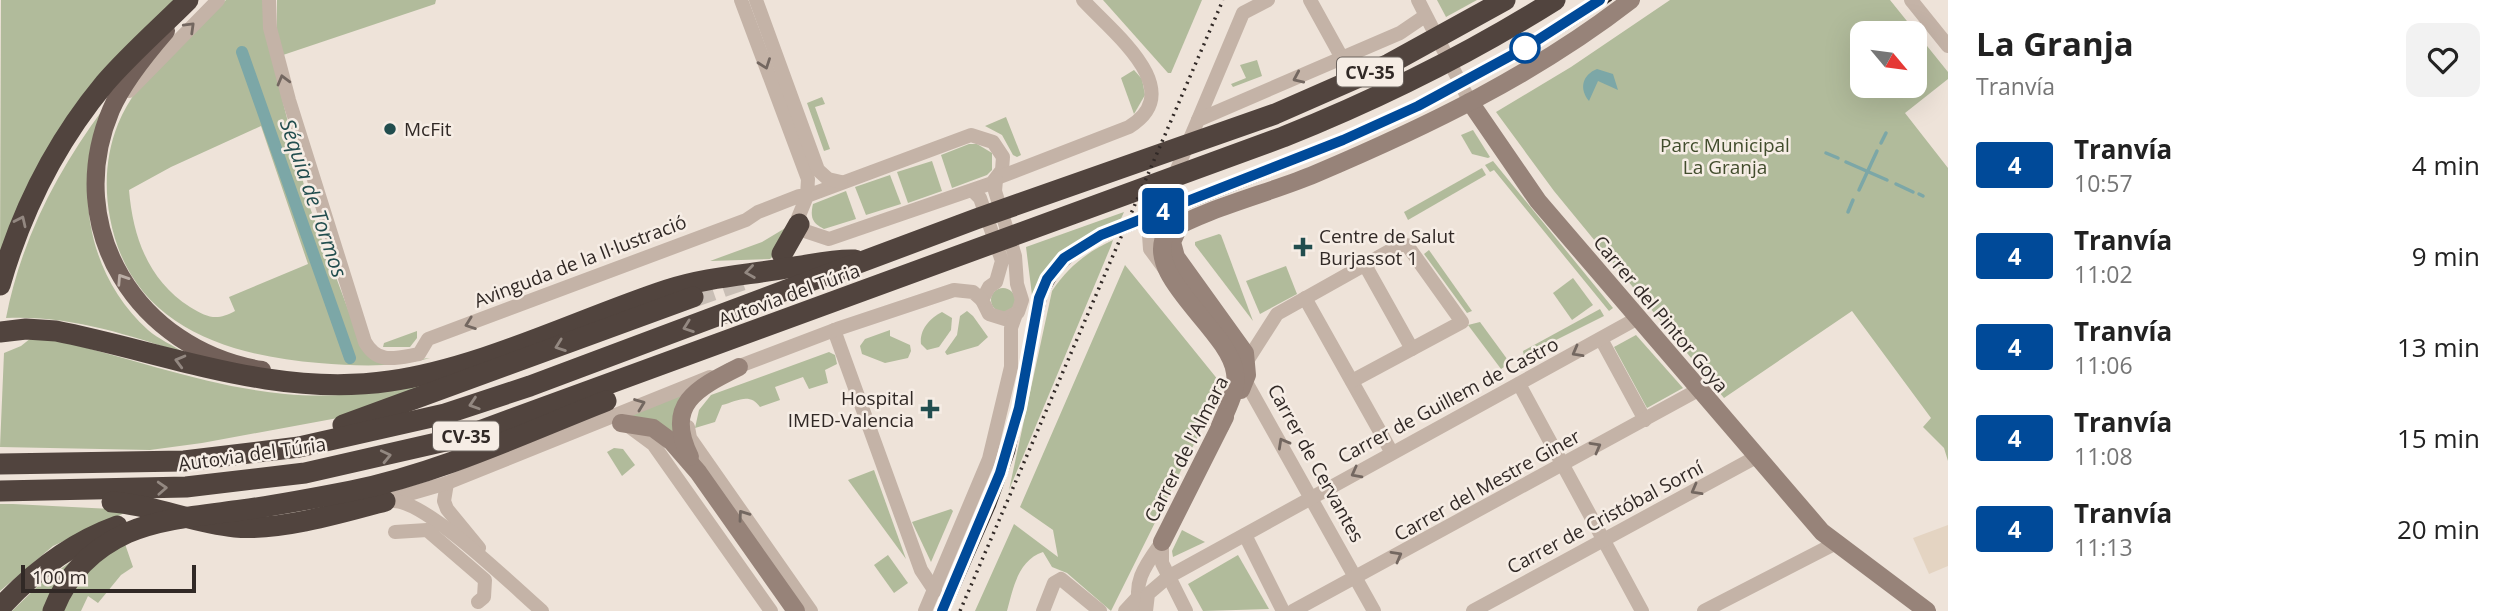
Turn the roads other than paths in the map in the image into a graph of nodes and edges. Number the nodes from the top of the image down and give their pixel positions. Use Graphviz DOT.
graph roads {
  1 [pos="188,0"];
  2 [pos="194,0"];
  3 [pos="218,0"];
  4 [pos="269,0"];
  5 [pos="741,0"];
  6 [pos="756,0"];
  7 [pos="1083,0"];
  8 [pos="1268,0"];
  9 [pos="1310,0"];
  10 [pos="1418,0"];
  11 [pos="1505,0"];
  12 [pos="1555,0"];
  13 [pos="1631,0"];
  14 [pos="1911,0"];
  15 [pos="1425,16"];
  16 [pos="1948,46"];
  17 [pos="1342,58"];
  18 [pos="1469,102"];
  19 [pos="1201,130"];
  20 [pos="103,137"];
  21 [pos="1003,157"];
  22 [pos="1021,166"];
  23 [pos="997,179"];
  24 [pos="841,182"];
  25 [pos="973,191"];
  26 [pos="807,196"];
  27 [pos="1188,221"];
  28 [pos="799,224"];
  29 [pos="782,254"];
  30 [pos="866,260"];
  31 [pos="1365,265"];
  32 [pos="1170,276"];
  33 [pos="891,281"];
  34 [pos="996,282"];
  35 [pos="0,285"];
  36 [pos="1018,289"];
  37 [pos="693,297"];
  38 [pos="1305,298"];
  39 [pos="982,300"];
  40 [pos="1016,314"];
  41 [pos="1001,319"];
  42 [pos="1636,319"];
  43 [pos="834,330"];
  44 [pos="0,332"];
  45 [pos="1601,339"];
  46 [pos="1222,344"];
  47 [pos="1412,349"];
  48 [pos="1011,351"];
  49 [pos="768,356"];
  50 [pos="1249,364"];
  51 [pos="739,367"];
  52 [pos="440,369"];
  53 [pos="1352,381"];
  54 [pos="1519,384"];
  55 [pos="1698,390"];
  56 [pos="1232,401"];
  57 [pos="1267,415"];
  58 [pos="1645,420"];
  59 [pos="621,423"];
  60 [pos="554,439"];
  61 [pos="1392,453"];
  62 [pos="223,457"];
  63 [pos="1756,457"];
  64 [pos="11,464"];
  65 [pos="1563,465"];
  66 [pos="698,472"];
  67 [pos="447,483"];
  68 [pos="10,491"];
  69 [pos="1313,498"];
  70 [pos="385,501"];
  71 [pos="221,513"];
  72 [pos="395,532"];
  73 [pos="1245,535"];
  74 [pos="1604,540"];
  75 [pos="1161,542"];
  76 [pos="1838,542"];
  77 [pos="1168,577"];
  78 [pos="1356,578"];
  79 [pos="513,585"];
  80 [pos="935,591"];
  81 [pos="478,602"];
  82 [pos="1142,607"];
  83 [pos="0,608"];
  84 [pos="52,611"];
  85 [pos="542,611"];
  86 [pos="771,611"];
  87 [pos="796,611"];
  88 [pos="811,611"];
  89 [pos="925,611"];
  90 [pos="1044,611"];
  91 [pos="1100,611"];
  92 [pos="1125,611"];
  93 [pos="1186,611"];
  94 [pos="1283,611"];
  95 [pos="1293,611"];
  96 [pos="1374,611"];
  97 [pos="1473,611"];
  98 [pos="1642,611"];
  99 [pos="1704,611"];
  100 [pos="1927,611"];
  35 -- 1 [label="highway, one-way"];
  2 -- 20 [label="main road"];
  20 -- 3 [label="street, one-way"];
  26 -- 4 [label="street, Avinguda de la Il·lustració, one-way"];
  5 -- 26 [label="street, one-way"];
  6 -- 24 [label="street"];
  7 -- 22 [label="street"];
  8 -- 19 [label="street"];
  9 -- 17 [label="street"];
  10 -- 15 [label="street, Carrer del Pintor Goya"];
  11 -- 19 [label="highway, Autovia del Túria / CV-35"];
  12 -- 33 [label="highway, Autovia del Túria / CV-35"];
  13 -- 18 [label="street"];
  14 -- 16 [label="street"];
  15 -- 17 [label="street"];
  15 -- 18 [label="street, Carrer del Pintor Goya"];
  17 -- 19 [label="street, one-way"];
  18 -- 27 [label="street"];
  18 -- 42 [label="street, Carrer del Pintor Goya"];
  19 -- 30 [label="highway, Autovia del Túria / CV-35"];
  19 -- 32 [label="street"];
  52 -- 20 [label="main road, one-way"];
  21 -- 22 [label="street, Avinguda de la Il·lustració"];
  21 -- 23 [label="street"];
  21 -- 24 [label="street, Avinguda de la Il·lustració"];
  22 -- 23 [label="street"];
  23 -- 25 [label="street"];
  23 -- 36 [label="street"];
  24 -- 26 [label="street, Avinguda de la Il·lustració"];
  25 -- 28 [label="street"];
  25 -- 34 [label="street"];
  26 -- 28 [label="street"];
  27 -- 32 [label="street"];
  27 -- 50 [label="street"];
  28 -- 29 [label="highway"];
  30 -- 52 [label="highway, one-way"];
  30 -- 62 [label="highway, Autovia del Túria / CV-35, one-way"];
  31 -- 38 [label="street"];
  31 -- 47 [label="street"];
  31 -- 47 [label="street"];
  32 -- 46 [label="street, Carrer de Cervantes"];
  68 -- 33 [label="highway, Autovia del Túria / CV-35, one-way"];
  33 -- 71 [label="highway"];
  34 -- 36 [label="street"];
  34 -- 39 [label="street"];
  36 -- 40 [label="street"];
  37 -- 62 [label="highway, one-way"];
  38 -- 50 [label="street"];
  38 -- 53 [label="street"];
  39 -- 41 [label="street"];
  39 -- 43 [label="street"];
  40 -- 41 [label="street"];
  40 -- 48 [label="street"];
  41 -- 48 [label="street"];
  42 -- 45 [label="street, Carrer de Guillem de Castro"];
  42 -- 55 [label="street, Carrer del Pintor Goya"];
  43 -- 49 [label="street"];
  43 -- 80 [label="street"];
  52 -- 44 [label="highway, one-way"];
  45 -- 54 [label="street, Carrer de Guillem de Castro, one-way"];
  45 -- 58 [label="street"];
  46 -- 50 [label="street, Carrer de Cervantes"];
  46 -- 56 [label="street, Carrer de Cervantes"];
  47 -- 53 [label="street"];
  48 -- 80 [label="street"];
  49 -- 51 [label="street"];
  88 -- 49 [label="street, one-way"];
  50 -- 56 [label="street, Carrer de l'Almara"];
  50 -- 57 [label="street, Carrer de Cervantes"];
  60 -- 51 [label="street, one-way"];
  51 -- 66 [label="street"];
  53 -- 61 [label="street"];
  54 -- 61 [label="street, Carrer de Guillem de Castro"];
  54 -- 65 [label="street"];
  55 -- 58 [label="street, Carrer del Mestre Giner"];
  55 -- 63 [label="street, Carrer del Pintor Goya"];
  56 -- 57 [label="street"];
  56 -- 75 [label="street, Carrer de l'Almara"];
  69 -- 57 [label="street, Carrer de Cervantes, one-way"];
  65 -- 58 [label="street, Carrer del Mestre Giner, one-way"];
  59 -- 60 [label="street"];
  59 -- 66 [label="street"];
  59 -- 86 [label="street"];
  60 -- 67 [label="street"];
  61 -- 69 [label="street, Carrer de Guillem de Castro, one-way"];
  62 -- 64 [label="highway, Autovia del Túria / CV-35"];
  63 -- 74 [label="street, Carrer de Cristóbal Sorní, one-way"];
  63 -- 76 [label="street, Carrer del Pintor Goya"];
  65 -- 74 [label="street"];
  78 -- 65 [label="street, Carrer del Mestre Giner, one-way"];
  66 -- 87 [label="street"];
  67 -- 70 [label="street"];
  67 -- 79 [label="street"];
  68 -- 70 [label="highway"];
  69 -- 73 [label="street, Carrer de Guillem de Castro"];
  69 -- 78 [label="street, Carrer de Cervantes"];
  70 -- 79 [label="street"];
  71 -- 83 [label="highway"];
  71 -- 84 [label="highway"];
  72 -- 81 [label="street"];
  73 -- 77 [label="street, Carrer de Guillem de Castro"];
  73 -- 94 [label="street"];
  74 -- 97 [label="street, Carrer de Cristóbal Sorní"];
  74 -- 98 [label="street"];
  75 -- 77 [label="street, Carrer de l'Almara"];
  75 -- 82 [label="street, Carrer de l'Almara"];
  76 -- 99 [label="street"];
  76 -- 100 [label="street, Carrer del Pintor Goya"];
  77 -- 82 [label="street"];
  77 -- 93 [label="street, Carrer de l'Almara"];
  78 -- 95 [label="street, Carrer del Mestre Giner"];
  78 -- 96 [label="street, Carrer de Cervantes"];
  79 -- 85 [label="street"];
  80 -- 89 [label="street"];
  82 -- 92 [label="street"];
  90 -- 91 [label="street"];
}
